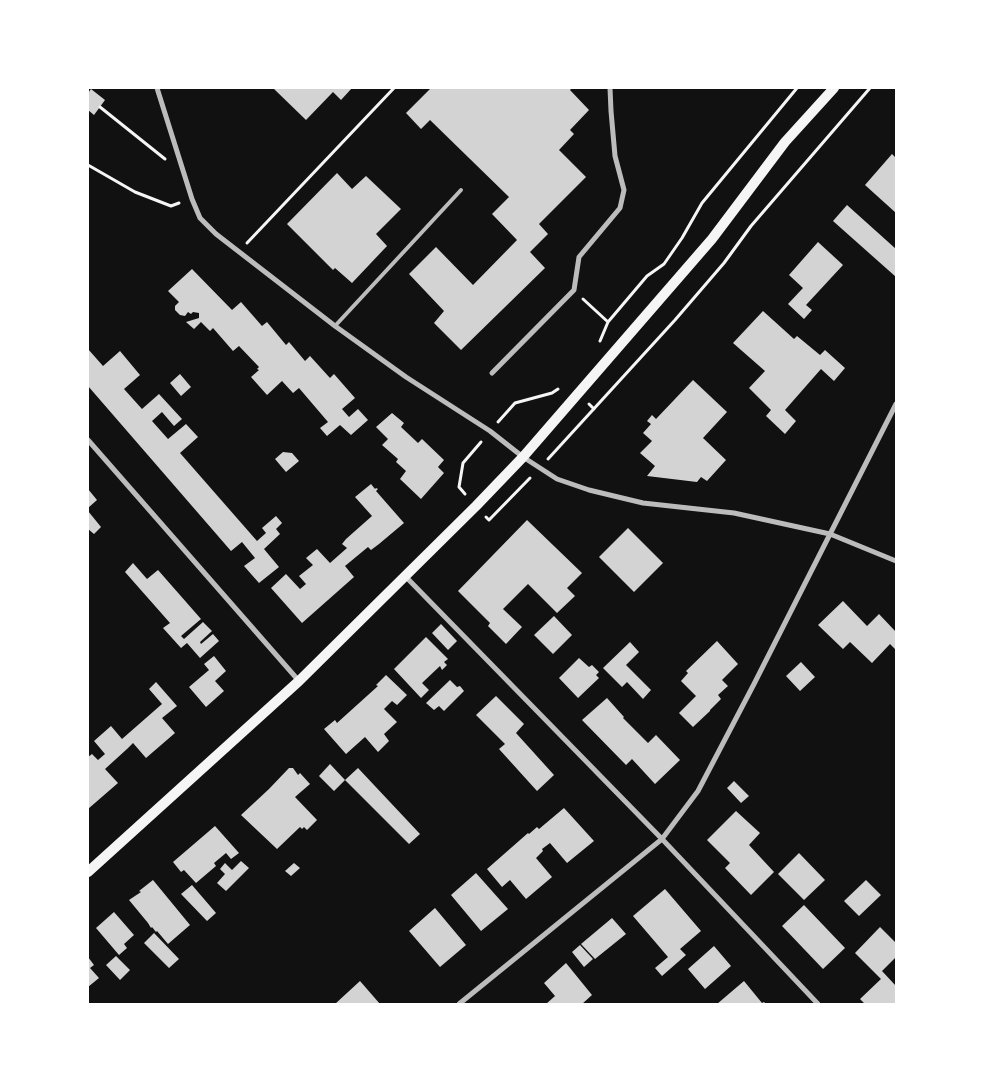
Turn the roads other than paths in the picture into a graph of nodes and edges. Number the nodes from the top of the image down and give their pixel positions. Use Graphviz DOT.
graph roads {
  1 [pos="157,88"];
  2 [pos="610,88"];
  3 [pos="834,88"];
  4 [pos="461,190"];
  5 [pos="336,326"];
  6 [pos="492,373"];
  7 [pos="896,404"];
  8 [pos="88,440"];
  9 [pos="523,457"];
  10 [pos="830,534"];
  11 [pos="896,561"];
  12 [pos="405,576"];
  13 [pos="299,681"];
  14 [pos="662,839"];
  15 [pos="88,872"];
  16 [pos="459,1004"];
  17 [pos="818,1004"];
  1 -- 5 [label="street"];
  2 -- 6 [label="street"];
  3 -- 9 [label="main road"];
  4 -- 5 [label="lane"];
  5 -- 9 [label="street"];
  7 -- 10 [label="street"];
  8 -- 13 [label="street"];
  9 -- 10 [label="street"];
  9 -- 12 [label="main road"];
  10 -- 11 [label="street"];
  10 -- 14 [label="street"];
  12 -- 13 [label="main road"];
  12 -- 14 [label="street"];
  13 -- 15 [label="main road"];
  14 -- 16 [label="street"];
  14 -- 17 [label="street"];
}
